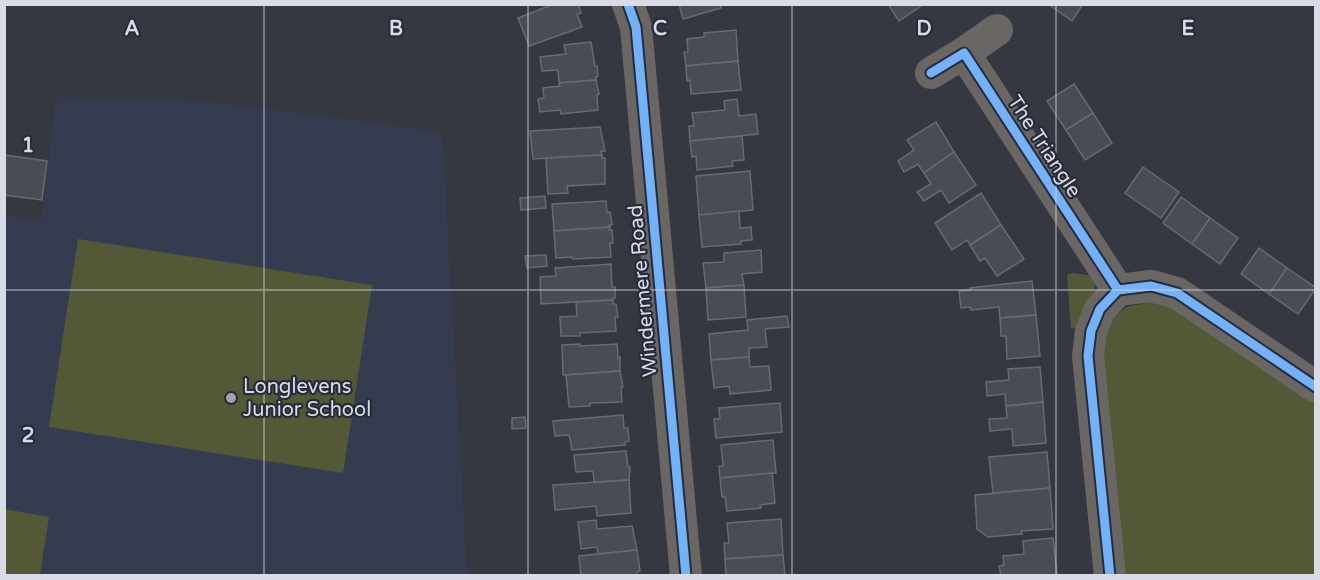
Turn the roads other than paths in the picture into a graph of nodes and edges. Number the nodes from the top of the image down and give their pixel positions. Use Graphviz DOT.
graph roads {
  1 [pos="628,4"];
  2 [pos="997,30"];
  3 [pos="963,53"];
  4 [pos="931,73"];
  5 [pos="1118,290"];
  6 [pos="1316,387"];
  7 [pos="686,576"];
  8 [pos="1110,576"];
  1 -- 7 [label="street, Windermere Road"];
  2 -- 3 [label="street"];
  3 -- 4 [label="street"];
  3 -- 5 [label="street, The Triangle"];
  5 -- 6 [label="street"];
  5 -- 8 [label="street"];
}
